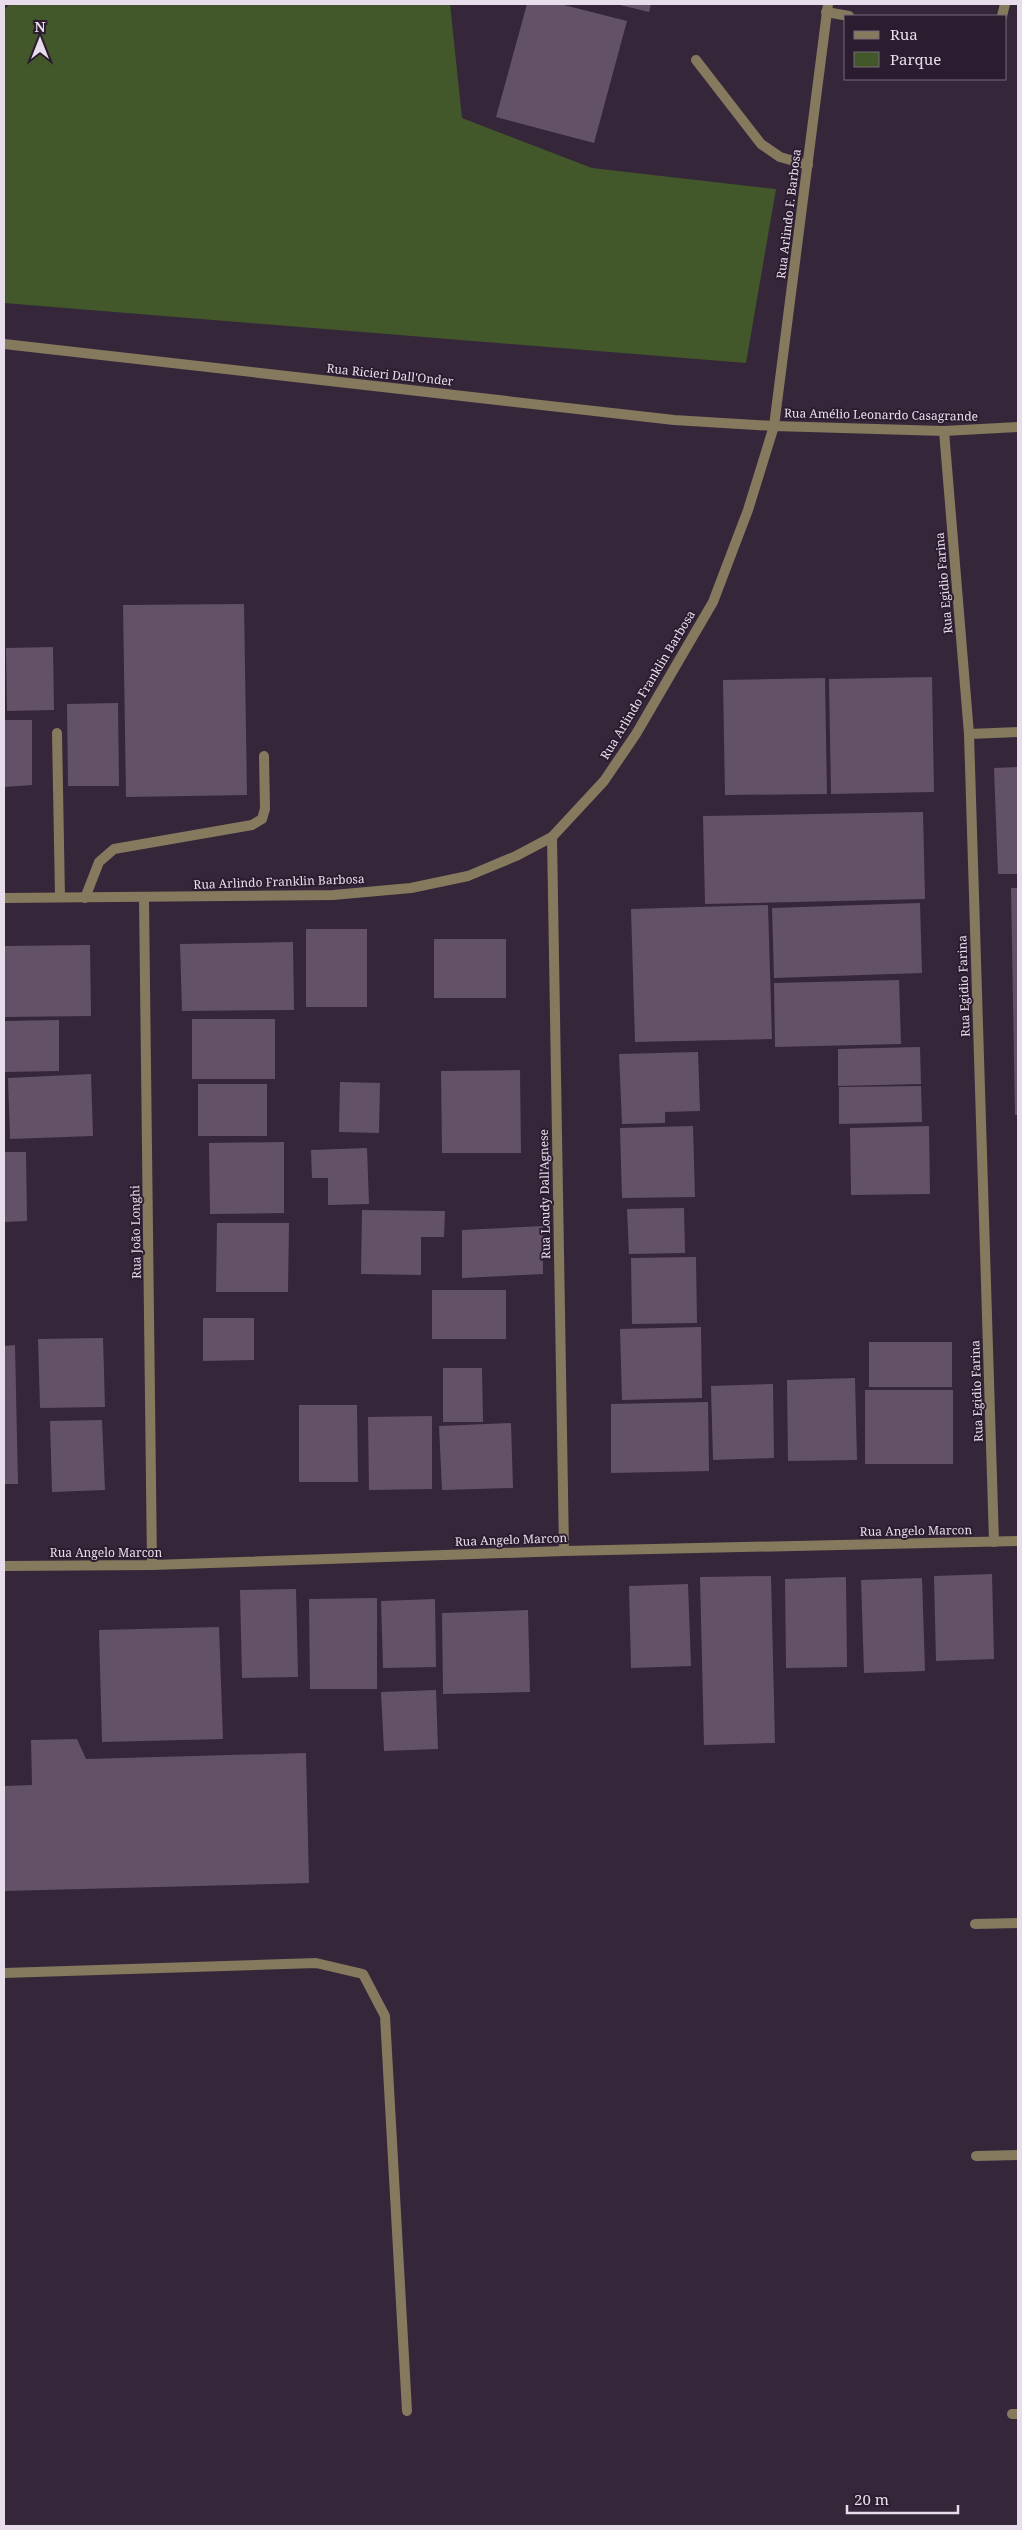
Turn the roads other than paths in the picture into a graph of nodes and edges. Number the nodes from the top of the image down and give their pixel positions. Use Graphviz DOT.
graph roads {
  1 [pos="827,8"];
  2 [pos="846,15"];
  3 [pos="696,60"];
  4 [pos="808,165"];
  5 [pos="4,344"];
  6 [pos="774,426"];
  7 [pos="1018,427"];
  8 [pos="944,431"];
  9 [pos="57,732"];
  10 [pos="1018,732"];
  11 [pos="969,734"];
  12 [pos="264,756"];
  13 [pos="552,837"];
  14 [pos="60,897"];
  15 [pos="4,898"];
  16 [pos="85,898"];
  17 [pos="144,898"];
  18 [pos="1018,1541"];
  19 [pos="994,1542"];
  20 [pos="564,1551"];
  21 [pos="152,1565"];
  22 [pos="4,1566"];
  23 [pos="1018,1923"];
  24 [pos="975,1924"];
  25 [pos="4,1973"];
  26 [pos="1018,2155"];
  27 [pos="976,2156"];
  28 [pos="407,2411"];
  1 -- 2 [label="street"];
  1 -- 4 [label="street, Rua Arlindo F. Barbosa"];
  3 -- 4 [label="street"];
  4 -- 6 [label="street, Rua Arlindo F. Barbosa"];
  5 -- 6 [label="street, Rua Ricieri Dall'Onder"];
  6 -- 8 [label="street, Rua Amélio Leonardo Casagrande"];
  6 -- 13 [label="street, Rua Arlindo Franklin Barbosa"];
  7 -- 8 [label="street, Rua Amélio Leonardo Casagrande"];
  8 -- 11 [label="street, Rua Egidio Farina"];
  9 -- 14 [label="street"];
  10 -- 11 [label="street"];
  11 -- 19 [label="street, Rua Egidio Farina"];
  12 -- 16 [label="street"];
  13 -- 17 [label="street, Rua Arlindo Franklin Barbosa"];
  13 -- 20 [label="street, Rua Loudy Dall'Agnese"];
  14 -- 15 [label="street, Rua Arlindo Franklin Barbosa"];
  14 -- 16 [label="street, Rua Arlindo Franklin Barbosa"];
  16 -- 17 [label="street, Rua Arlindo Franklin Barbosa"];
  17 -- 21 [label="street, Rua João Longhi"];
  18 -- 19 [label="street, Rua Angelo Marcon"];
  19 -- 20 [label="street, Rua Angelo Marcon"];
  20 -- 21 [label="street, Rua Angelo Marcon"];
  21 -- 22 [label="street, Rua Angelo Marcon"];
  23 -- 24 [label="street"];
  25 -- 28 [label="street"];
  26 -- 27 [label="street"];
}
